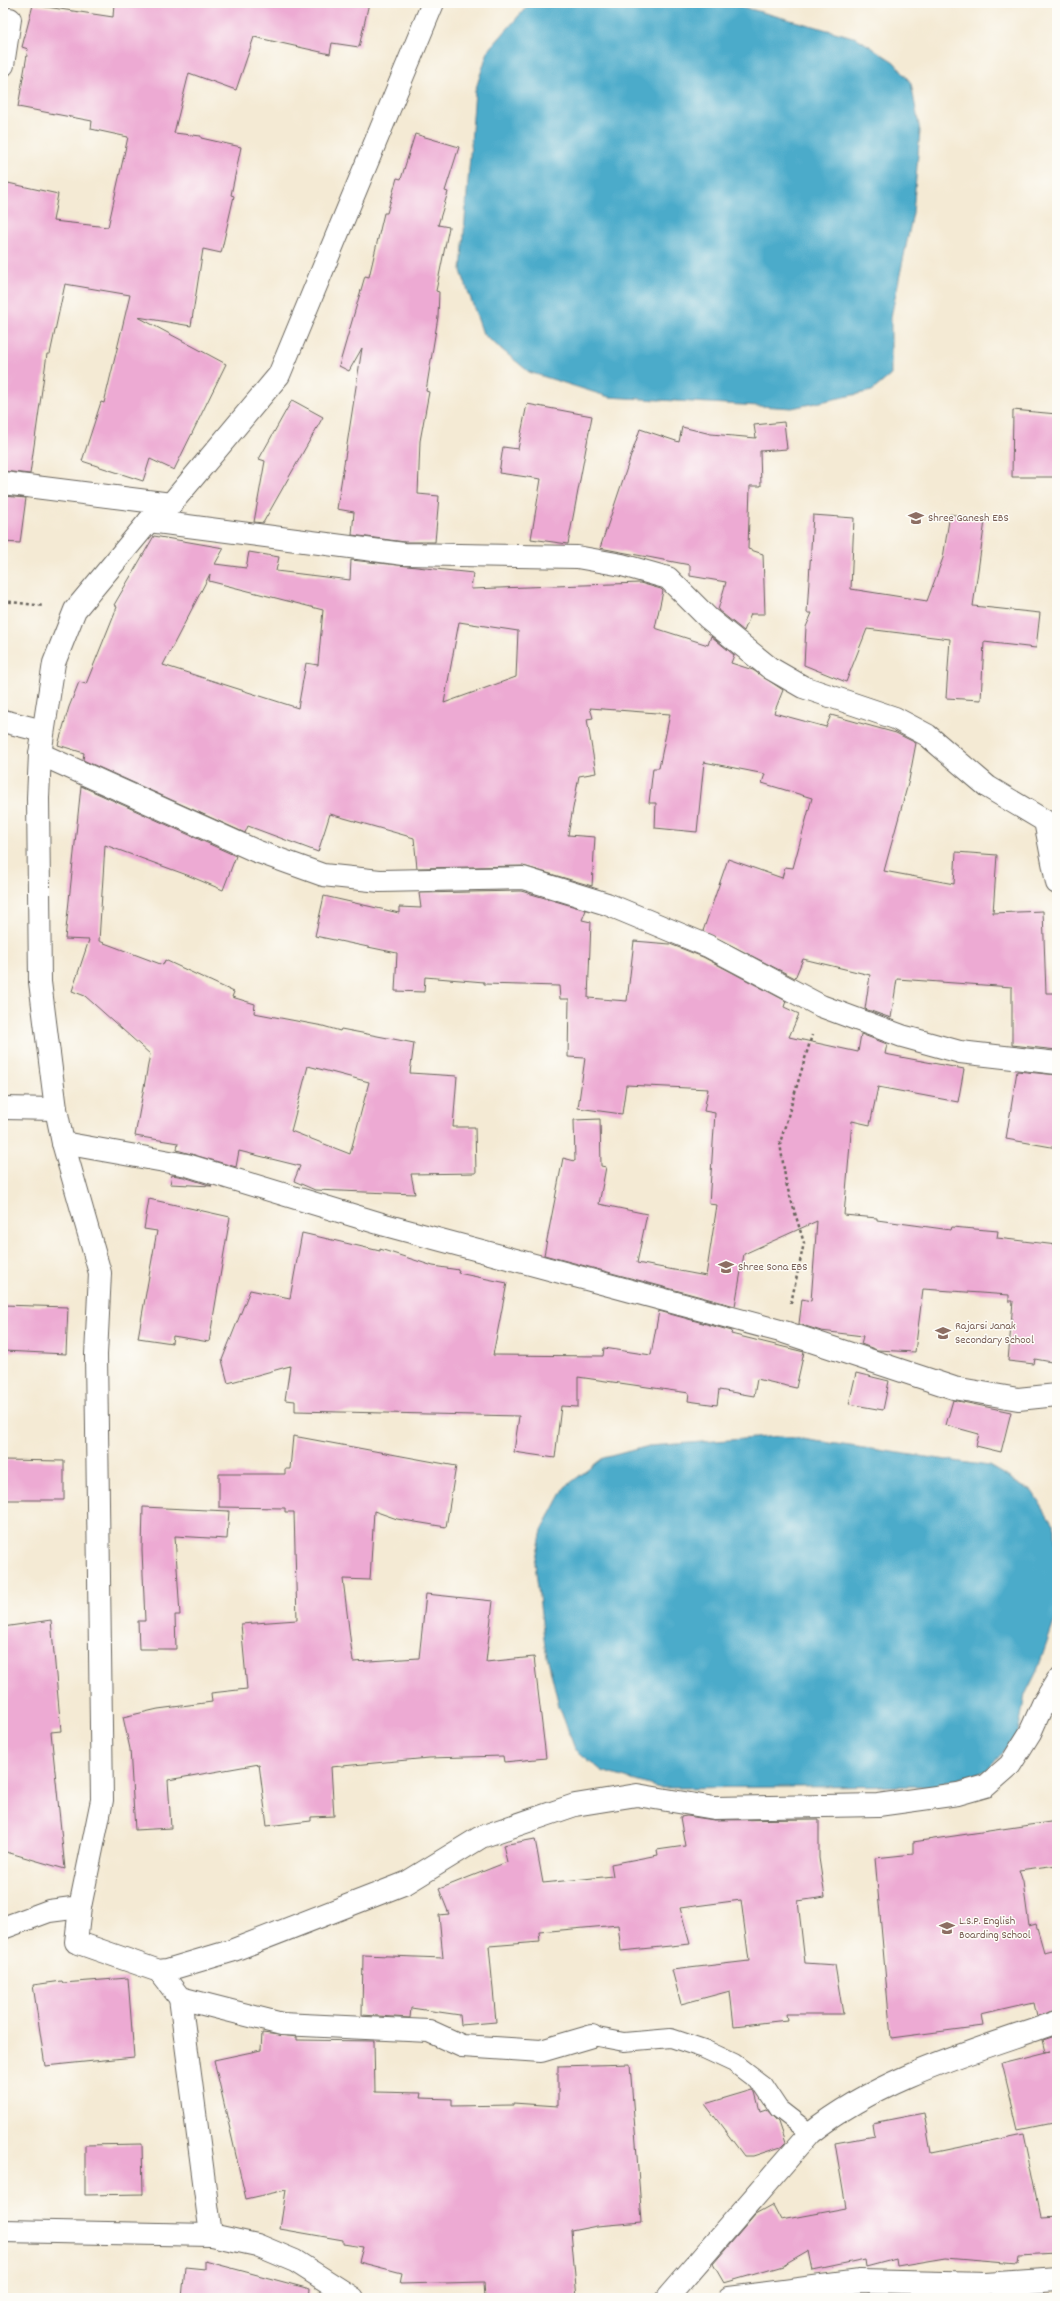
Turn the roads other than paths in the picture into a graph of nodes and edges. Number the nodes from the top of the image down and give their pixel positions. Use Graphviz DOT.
graph roads {
  1 [pos="433,3"];
  2 [pos="10,19"];
  3 [pos="3,65"];
  4 [pos="3,483"];
  5 [pos="170,504"];
  6 [pos="149,521"];
  7 [pos="3,721"];
  8 [pos="43,731"];
  9 [pos="40,754"];
  10 [pos="1051,826"];
  11 [pos="1057,883"];
  12 [pos="1057,1063"];
  13 [pos="3,1108"];
  14 [pos="56,1109"];
  15 [pos="63,1143"];
  16 [pos="1057,1395"];
  17 [pos="1057,1681"];
  18 [pos="80,1907"];
  19 [pos="3,1928"];
  20 [pos="159,1971"];
  21 [pos="180,1998"];
  22 [pos="1057,2022"];
  23 [pos="592,2036"];
  24 [pos="810,2133"];
  25 [pos="3,2231"];
  26 [pos="210,2235"];
  27 [pos="1057,2279"];
  28 [pos="353,2298"];
  29 [pos="667,2298"];
  30 [pos="729,2298"];
  1 -- 5 [label="street"];
  2 -- 3 [label="street"];
  4 -- 5 [label="street"];
  5 -- 6 [label="street"];
  6 -- 8 [label="street"];
  6 -- 10 [label="street"];
  7 -- 8 [label="street"];
  8 -- 9 [label="street"];
  9 -- 12 [label="street"];
  9 -- 14 [label="street"];
  10 -- 11 [label="street"];
  13 -- 14 [label="street"];
  14 -- 15 [label="street"];
  15 -- 16 [label="street"];
  15 -- 18 [label="street"];
  17 -- 20 [label="street"];
  18 -- 19 [label="street"];
  18 -- 20 [label="street"];
  20 -- 21 [label="street"];
  21 -- 23 [label="street"];
  21 -- 26 [label="street"];
  22 -- 24 [label="street"];
  23 -- 24 [label="lane"];
  24 -- 29 [label="street"];
  25 -- 26 [label="street"];
  26 -- 28 [label="street"];
  27 -- 30 [label="street"];
}
